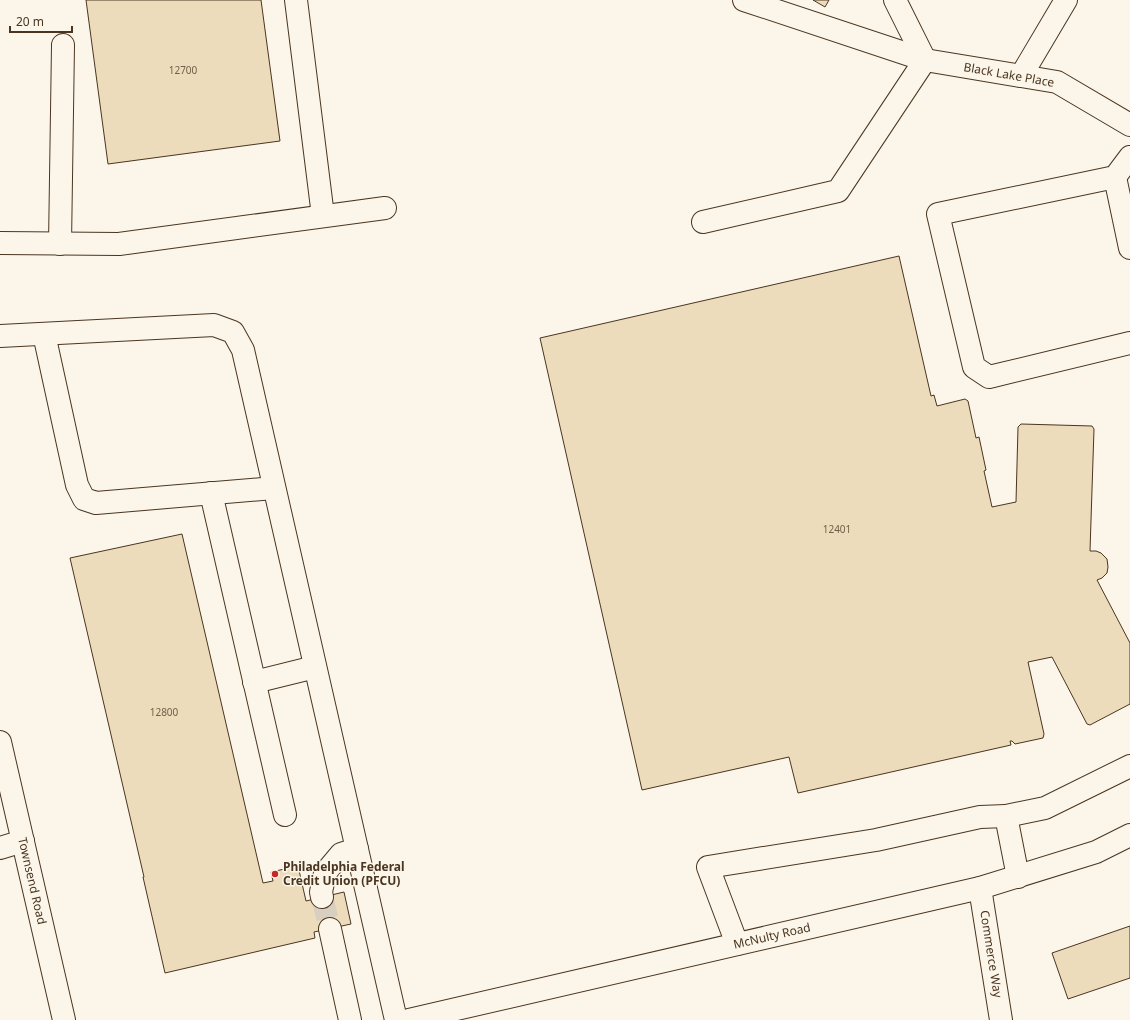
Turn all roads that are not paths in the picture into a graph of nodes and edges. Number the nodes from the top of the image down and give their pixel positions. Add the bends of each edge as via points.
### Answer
1 (296, 0) edge
2 (744, 0) edge
3 (895, 0) edge
4 (1066, 0) edge
5 (62, 45) dead end
6 (925, 60) junction
7 (1021, 76) junction
8 (1130, 125) edge
9 (1130, 157) edge
10 (1115, 177) junction
11 (385, 208) dead end
12 (323, 216) junction
13 (703, 222) dead end
14 (0, 243) edge
15 (60, 244) junction
16 (1130, 248) edge
17 (44, 334) junction
18 (0, 336) edge
19 (1130, 343) edge
20 (274, 488) junction
21 (211, 493) junction
22 (315, 667) junction
23 (254, 682) junction
24 (0, 742) edge
25 (1130, 766) edge
26 (285, 815) dead end
27 (1006, 816) junction
28 (1130, 836) edge
29 (23, 842) junction
30 (0, 848) edge
31 (357, 849) junction
32 (1018, 877) junction
33 (980, 888) junction
34 (322, 897) tunnel mouth
35 (330, 929) tunnel mouth
36 (737, 944) junction
37 (64, 1020) edge
38 (350, 1020) edge
39 (396, 1020) edge
40 (409, 1020) edge
41 (1001, 1020) edge

1 - 12 street
2 - 6 street, Black Lake Place
3 - 6 street
4 - 7 street
5 - 15 street
6 - 7 street, Black Lake Place
6 - 13 street via 838,191
7 - 8 street, Black Lake Place via 1057,82
9 - 10 street
10 - 16 street
10 - 19 street via 938,214 974,367 989,377
11 - 12 street
12 - 15 street via 119,244
14 - 15 street
17 - 18 street
17 - 20 street via 214,324 233,332 243,350
17 - 21 street via 77,484 84,499 96,503
20 - 21 street
20 - 22 street
21 - 23 street
22 - 23 street
22 - 31 street
23 - 26 street
24 - 29 street, Townsend Road
25 - 27 street via 1045,808
27 - 32 street
27 - 36 street via 980,817 876,840 708,868
28 - 32 street, McNulty Road via 1096,852
29 - 30 street
29 - 37 street, Townsend Road
31 - 34 street via 341,854 325,873
31 - 39 street
32 - 33 street, McNulty Road
33 - 36 street, McNulty Road
33 - 41 street, Commerce Way
35 - 38 street
36 - 40 street, McNulty Road

